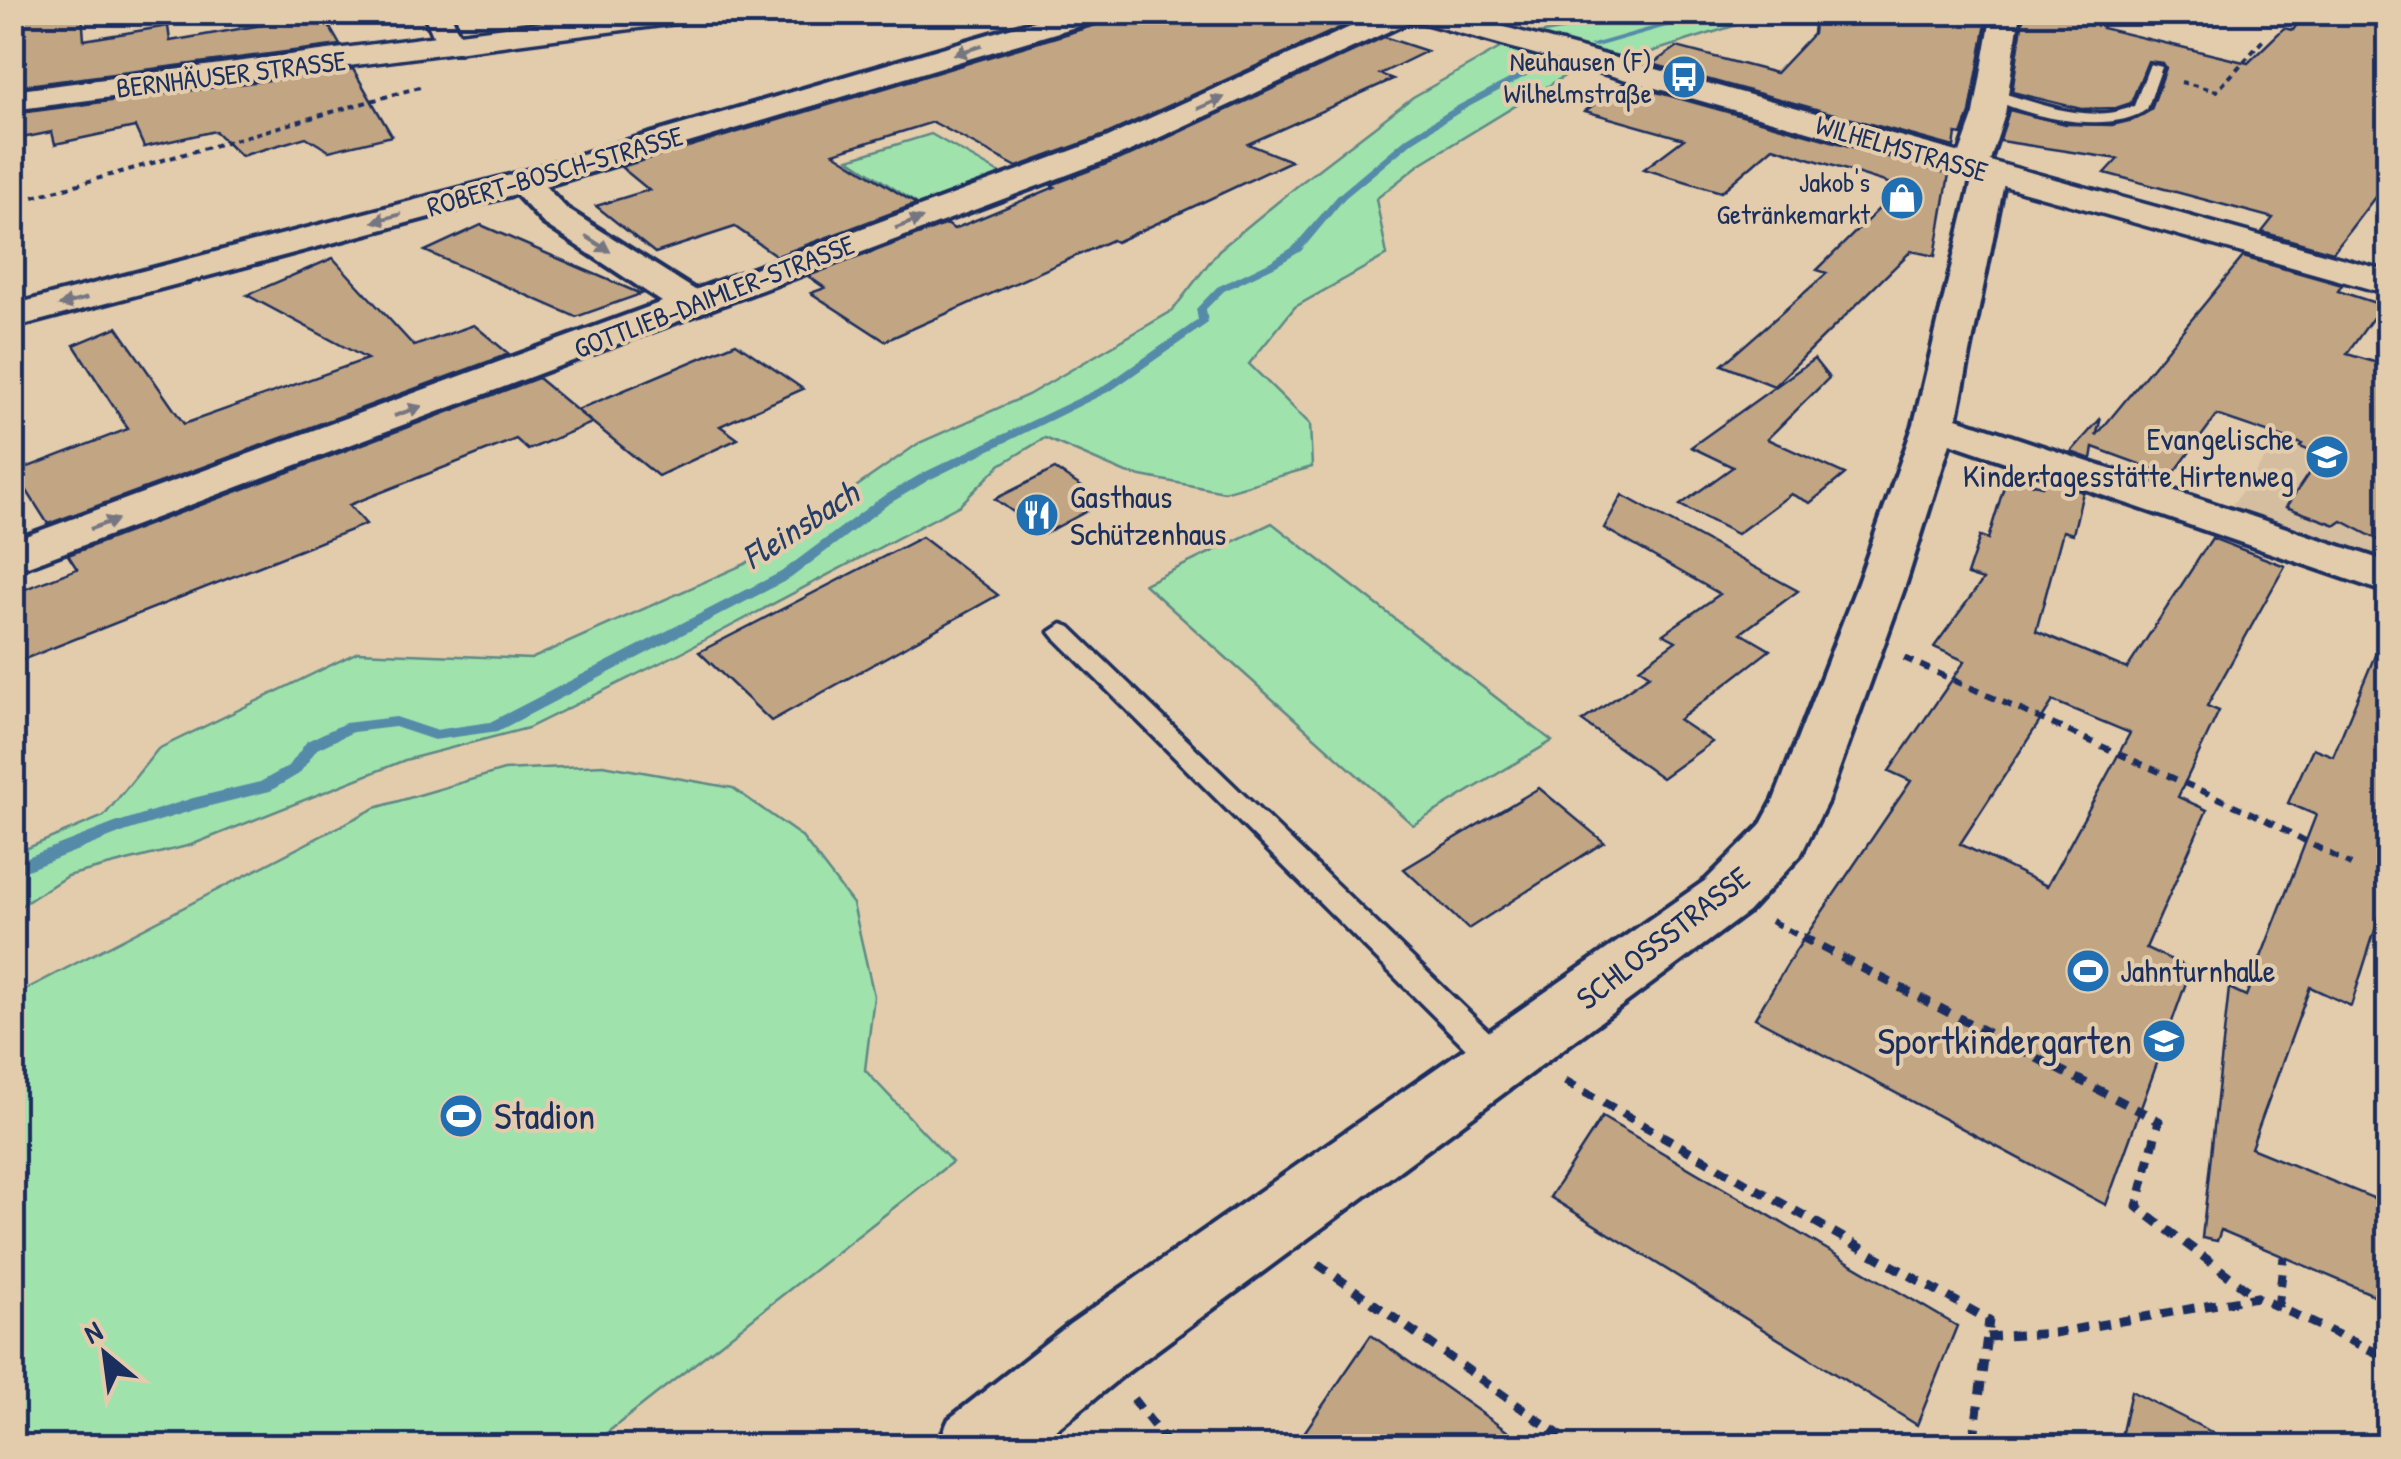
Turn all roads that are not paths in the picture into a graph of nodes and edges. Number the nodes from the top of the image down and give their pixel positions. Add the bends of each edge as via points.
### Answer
1 (436, 12) edge
2 (692, 12) edge
3 (1095, 12) edge
4 (1407, 12) edge
5 (1416, 12) edge
6 (2006, 12) edge
7 (450, 46) junction
8 (2152, 71) road end
9 (1992, 94) junction
10 (12, 102) edge
11 (1980, 170) junction
12 (523, 182) junction
13 (2388, 283) edge
14 (694, 305) junction
15 (12, 318) edge
16 (1935, 424) junction
17 (12, 558) edge
18 (2388, 578) edge
19 (1062, 632) dead end
20 (1507, 1057) junction
21 (976, 1446) edge

1 - 7 street
2 - 7 street, BERNHÄUSER STRASSE
3 -> 12 street, ROBERT-BOSCH-STRASSE
14 -> 4 street, GOTTLIEB-DAIMLER-STRASSE via 1117,144
5 - 11 street, WILHELMSTRASSE
6 - 9 street, SCHLOSSSTRASSE
7 - 10 street, BERNHÄUSER STRASSE
8 - 9 lane via 2140,109 2126,117 2080,116
9 - 11 street, SCHLOSSSTRASSE
11 - 13 street, WILHELMSTRASSE
11 - 16 street, SCHLOSSSTRASSE
12 -> 14 street via 555,216
12 -> 15 street, ROBERT-BOSCH-STRASSE
17 -> 14 street, GOTTLIEB-DAIMLER-STRASSE
16 - 18 street
16 - 20 street, SCHLOSSSTRASSE via 1862,639 1780,841 1727,896
19 - 20 lane
20 - 21 street, SCHLOSSSTRASSE via 1096,1350

